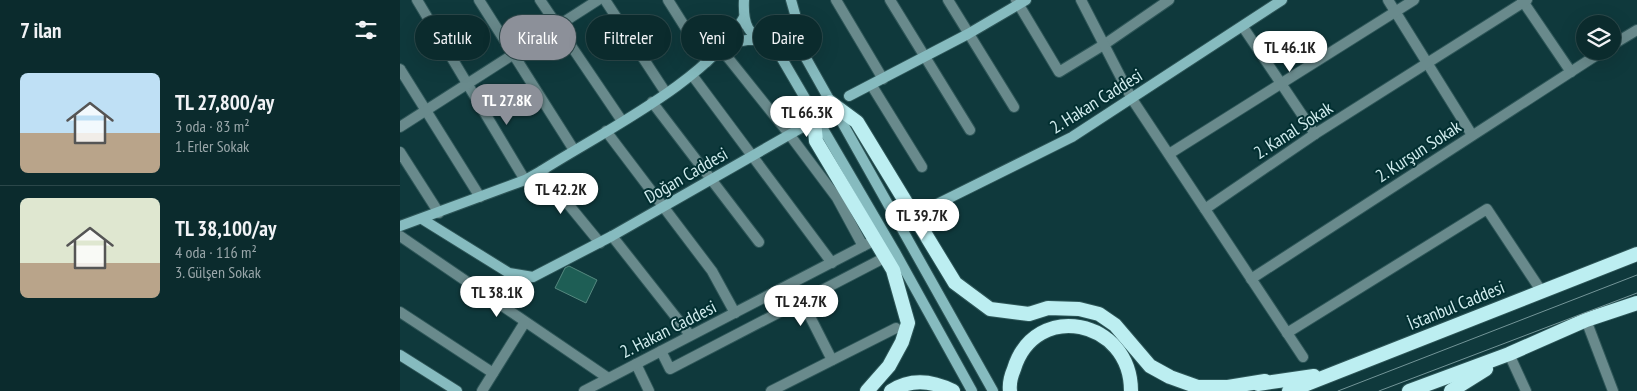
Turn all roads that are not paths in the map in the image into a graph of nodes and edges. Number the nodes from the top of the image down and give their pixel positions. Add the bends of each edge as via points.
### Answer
1 (416, 0) edge
2 (479, 0) edge
3 (540, 0) edge
4 (598, 0) edge
5 (605, 0) edge
6 (668, 0) edge
7 (791, 0) edge
8 (798, 0) edge
9 (836, 0) edge
10 (890, 0) edge
11 (948, 0) edge
12 (1081, 0) edge
13 (1169, 0) edge
14 (1281, 0) edge
15 (1388, 0) edge
16 (1414, 0) edge
17 (1524, 1) edge
18 (746, 2) edge
19 (1020, 2) edge
20 (1155, 4) edge
21 (1396, 12) junction
22 (550, 15) edge
23 (574, 15) edge
24 (794, 15) edge
25 (796, 15) edge
26 (744, 17) joint
27 (1243, 27) junction
28 (1637, 30) edge
29 (500, 34) edge
30 (753, 34) edge
31 (968, 34) junction
32 (1621, 40) edge
33 (1105, 44) junction
34 (576, 54) edge
35 (924, 57) junction
36 (505, 60) edge
37 (516, 60) edge
38 (734, 60) edge
39 (782, 60) edge
40 (807, 60) edge
41 (1589, 60) edge
42 (707, 62) joint
43 (1428, 63) junction
44 (400, 69) edge
45 (1571, 72) junction
46 (692, 75) junction
47 (883, 79) junction
48 (1282, 83) junction
49 (467, 85) junction
50 (872, 86) junction
51 (666, 93) junction
52 (849, 96) dead end
53 (1132, 99) junction
54 (652, 102) junction
55 (830, 102) junction
56 (1014, 107) dead end
57 (426, 110) junction
58 (810, 118) junction
59 (622, 121) junction
60 (400, 126) edge
61 (970, 130) dead end
62 (606, 131) junction
63 (789, 134) junction
64 (1315, 134) junction
65 (1472, 135) junction
66 (574, 150) junction
67 (400, 152) edge
68 (1169, 154) junction
69 (753, 155) junction
70 (922, 167) dead end
71 (541, 171) junction
72 (712, 178) junction
73 (525, 180) junction
74 (480, 197) junction
75 (662, 206) junction
76 (1205, 209) junction
77 (919, 213) dead end
78 (439, 214) junction
79 (422, 219) junction
80 (400, 226) edge
81 (400, 236) edge
82 (612, 236) junction
83 (873, 241) dead end
84 (759, 242) dead end
85 (600, 243) junction
86 (862, 246) junction
87 (1637, 254) edge
88 (882, 259) dead end
89 (832, 263) junction
90 (1251, 279) junction
91 (792, 283) junction
92 (1542, 292) junction
93 (801, 300) junction
94 (1637, 303) edge
95 (400, 312) edge
96 (735, 312) junction
97 (1586, 320) junction
98 (525, 322) junction
99 (896, 328) dead end
100 (1287, 333) junction
101 (690, 335) junction
102 (661, 351) junction
103 (1509, 354) junction
104 (400, 355) edge
105 (1304, 357) dead end
106 (832, 360) junction
107 (636, 364) junction
108 (493, 373) junction
109 (1334, 373) junction
110 (608, 378) junction
111 (1265, 381) junction
112 (457, 391) edge
113 (482, 391) edge
114 (584, 391) edge
115 (649, 391) edge
116 (771, 391) edge
117 (867, 391) edge
118 (891, 391) edge
119 (953, 391) edge
120 (972, 391) edge
121 (993, 391) edge
122 (1010, 391) edge
123 (1131, 391) edge
124 (1241, 391) edge
125 (1289, 391) edge
126 (1409, 391) edge
127 (1452, 391) edge
128 (1526, 391) edge
129 (1613, 391) edge

1 - 49 street
2 - 29 street
3 - 22 street
4 - 23 street
5 - 51 street
6 - 42 street
7 - 24 main road
8 - 25 main road
9 - 47 street
10 - 35 street
11 - 31 street
12 - 33 street
13 - 20 street
14 - 27 main road, 2. Hakan Caddesi
15 - 21 street
16 - 21 street
17 - 43 street, 2. Kanal Sokak
17 - 45 street
18 - 26 main road
19 - 31 main road
19 - 33 street via 1059,72
20 - 33 street
21 - 43 street
21 - 48 street
26 - 30 main road
27 - 48 street
27 - 53 main road, 2. Hakan Caddesi
28 - 32 street
31 - 35 main road
31 - 56 street
33 - 53 street
34 - 59 street
35 - 47 main road
35 - 61 street
36 - 49 street
37 - 66 street
38 - 63 street
39 - 58 main road
40 - 55 main road
41 - 45 street, 2. Kurşun Sokak
42 - 46 main road
43 - 64 street, 2. Kanal Sokak
43 - 65 street
44 - 57 street
45 - 65 street, 2. Kurşun Sokak
46 - 51 main road
46 - 69 street
47 - 50 main road
48 - 64 street
48 - 68 street
49 - 57 street
49 - 73 street
50 - 52 main road
50 - 70 street
51 - 54 main road
53 - 68 street
53 - 77 main road, 2. Hakan Caddesi via 1072,137
54 - 59 main road
54 - 72 street
55 - 111 highway via 857,122 955,283 990,310 1029,314 1048,308 1080,309 1099,314 1115,325 1150,366 1170,377 1198,386 1228,388
55 - 121 main road
57 - 60 street
57 - 74 street
58 - 63 main road, Doğan Caddesi
58 - 117 highway via 816,142 893,270 908,323 889,366
58 - 120 main road
59 - 62 main road
62 - 66 main road
62 - 75 street
63 - 69 main road, Doğan Caddesi
63 - 86 street via 837,198
64 - 76 street, 2. Kanal Sokak
65 - 90 street, 2. Kurşun Sokak
66 - 71 main road
67 - 78 street
68 - 76 street
69 - 72 main road, Doğan Caddesi
69 - 89 street
71 - 73 main road
71 - 85 street
72 - 75 main road, Doğan Caddesi
72 - 84 street
73 - 74 main road
74 - 78 main road
75 - 82 main road, Doğan Caddesi
75 - 96 street via 712,271
76 - 90 street
78 - 79 main road
79 - 80 main road
79 - 85 main road, Doğan Caddesi via 509,273 533,277
81 - 98 street
82 - 85 main road, Doğan Caddesi
82 - 101 street
83 - 86 street, 2. Hakan Caddesi
86 - 89 street, 2. Hakan Caddesi
87 - 92 highway, İstanbul Caddesi
88 - 93 street
89 - 91 street, 2. Hakan Caddesi
90 - 100 street
91 - 93 street
91 - 96 street, 2. Hakan Caddesi
92 - 100 street via 1487,209
92 - 109 highway, İstanbul Caddesi
93 - 102 street via 670,369
93 - 106 street
94 - 97 highway
95 - 108 street
96 - 101 street, 2. Hakan Caddesi
97 - 103 highway
97 - 129 street
98 - 108 street
98 - 110 street
99 - 106 street
100 - 105 street
101 - 102 street, 2. Hakan Caddesi
102 - 107 street, 2. Hakan Caddesi
103 - 126 highway
103 - 127 highway
103 - 128 street
104 - 112 main road
106 - 116 street
107 - 110 street, 2. Hakan Caddesi
107 - 115 street
108 - 113 street
109 - 111 highway
109 - 125 highway, İstanbul Caddesi
110 - 114 street, 2. Hakan Caddesi
111 - 124 highway
118 - 119 highway via 898,386 921,381 940,384
122 - 123 highway via 1009,384 1018,356 1033,338 1056,327 1076,325 1100,333 1120,352 1131,376

